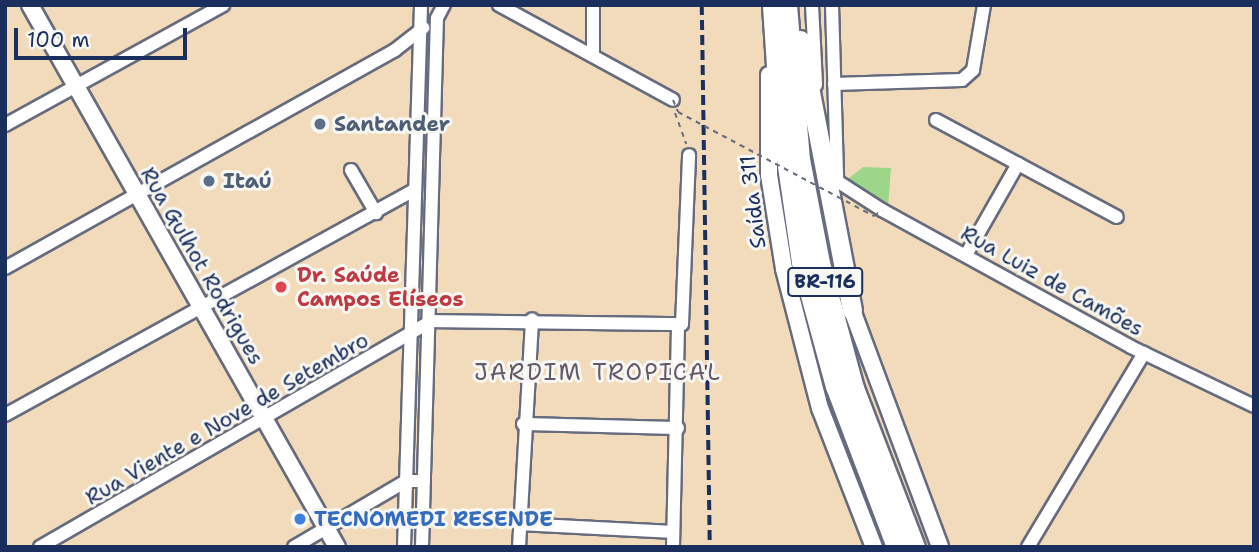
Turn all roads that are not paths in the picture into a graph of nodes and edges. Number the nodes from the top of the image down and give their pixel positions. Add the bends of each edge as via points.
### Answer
1 (30, 5) edge
2 (223, 5) edge
3 (421, 5) edge
4 (444, 5) edge
5 (499, 5) edge
6 (593, 5) edge
7 (771, 5) edge
8 (789, 5) edge
9 (812, 5) edge
10 (832, 5) edge
11 (984, 5) edge
12 (437, 18) junction
13 (420, 30) junction
14 (593, 56) junction
15 (834, 85) junction
16 (75, 87) junction
17 (673, 100) road end
18 (936, 120) dead end
19 (5, 124) edge
20 (689, 155) road end
21 (1018, 164) junction
22 (351, 170) dead end
23 (837, 181) junction
24 (415, 190) junction
25 (135, 194) junction
26 (376, 213) junction
27 (1117, 217) dead end
28 (966, 255) junction
29 (5, 268) edge
30 (202, 309) junction
31 (852, 310) junction
32 (532, 318) junction
33 (431, 321) junction
34 (683, 322) junction
35 (409, 338) junction
36 (1144, 353) junction
37 (1254, 406) edge
38 (5, 415) edge
39 (266, 418) junction
40 (523, 424) junction
41 (678, 428) junction
42 (406, 481) junction
43 (424, 481) junction
44 (520, 524) junction
45 (326, 528) junction
46 (673, 533) junction
47 (40, 547) edge
48 (294, 547) edge
49 (337, 547) edge
50 (404, 547) edge
51 (422, 547) edge
52 (519, 547) edge
53 (673, 547) edge
54 (874, 547) edge
55 (895, 547) edge
56 (915, 547) edge
57 (940, 547) edge
58 (1028, 547) edge

1 - 16 main road, Rua Gulhot Rodrigues
2 - 16 street
3 - 13 street
4 - 12 street
5 - 14 street
6 - 14 street
7 - 54 main road, Saída 311 via 771,204 820,408
7 - 55 highway, BR-116 via 780,122 801,262 835,386
8 - 31 highway
8 - 56 highway, BR-116 via 800,159 820,263 854,388
9 - 23 street via 821,135
10 - 15 street
11 - 15 street via 973,70 962,80
12 - 13 street
12 - 33 street
13 - 24 street
13 - 25 street
14 - 17 street
15 - 23 street
16 - 19 street
16 - 25 main road, Rua Gulhot Rodrigues
18 - 21 street
20 - 34 street
21 - 27 street
21 - 28 street
22 - 26 street
23 - 28 street, Rua Luiz de Camões
23 - 31 street
24 - 26 street
24 - 35 street
25 - 29 street
25 - 30 main road, Rua Gulhot Rodrigues
26 - 30 street
28 - 36 street, Rua Luiz de Camões
30 - 38 street
30 - 39 main road, Rua Gulhot Rodrigues
31 - 57 main road
32 - 33 street
32 - 34 street
32 - 40 street
33 - 35 street, Rua Viente e Nove de Setembro
33 - 43 street
34 - 41 street
35 - 39 street, Rua Viente e Nove de Setembro
35 - 42 street
36 - 37 street, Rua Luiz de Camões
36 - 58 street
39 - 45 main road, Rua Gulhot Rodrigues
39 - 47 street, Rua Viente e Nove de Setembro
40 - 41 street
40 - 44 street
41 - 46 street
42 - 43 street
42 - 45 street
42 - 50 street
43 - 51 street
44 - 46 street
44 - 52 street
45 - 48 street
45 - 49 main road, Rua Gulhot Rodrigues
46 - 53 street

